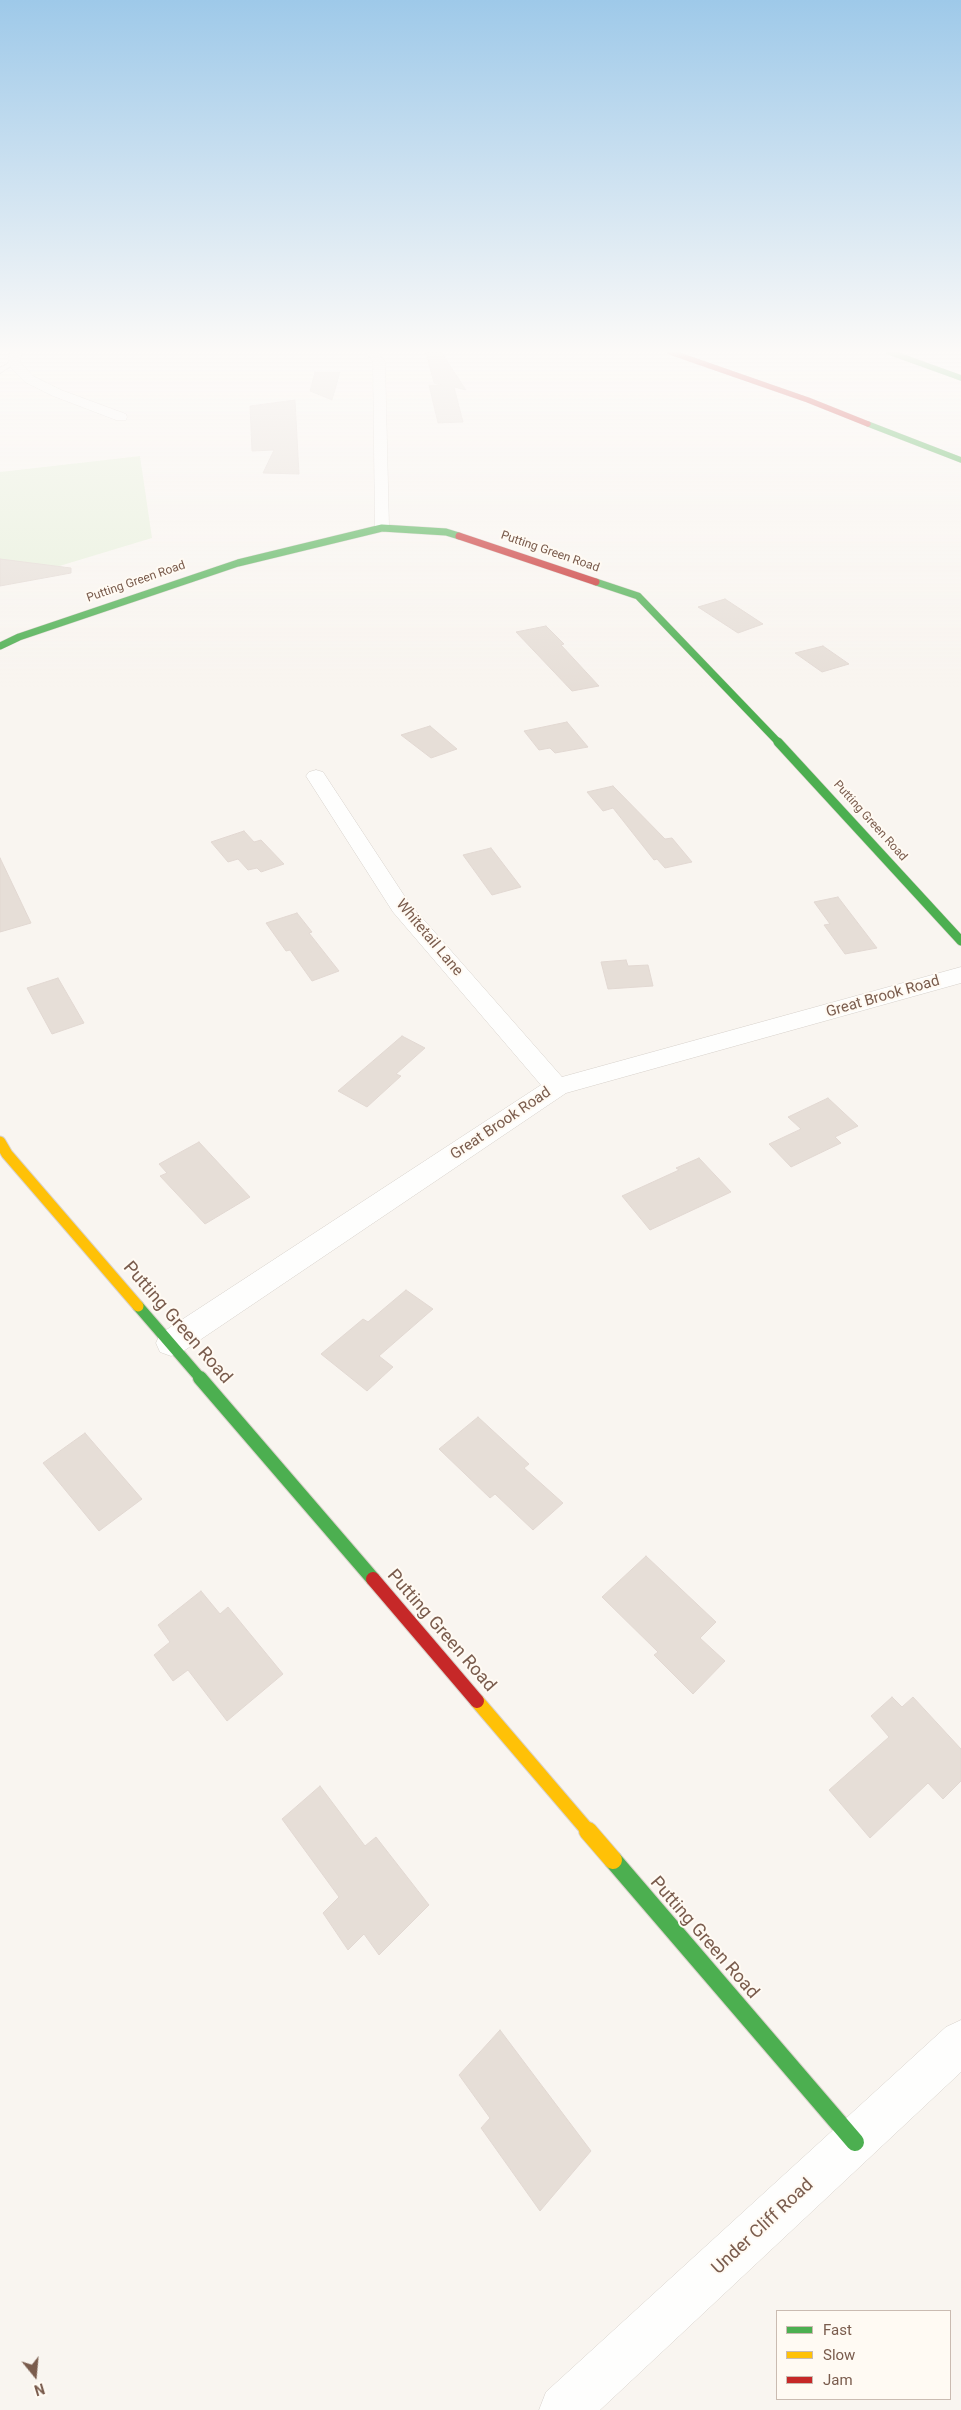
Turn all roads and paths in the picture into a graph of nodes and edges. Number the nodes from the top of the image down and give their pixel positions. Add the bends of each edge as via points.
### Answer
1 (381, 464) edge
2 (382, 528) junction
3 (0, 646) edge
4 (316, 776) dead end
5 (961, 942) edge
6 (961, 975) edge
7 (557, 1087) junction
8 (0, 1142) edge
9 (171, 1343) junction
10 (961, 2042) edge
11 (855, 2142) junction
12 (564, 2410) edge

1 - 2 street
2 - 3 main road, Putting Green Road via 214,570
2 - 5 main road, Putting Green Road via 446,532 638,596 802,767
4 - 7 street, Whitetail Lane via 401,907
6 - 7 street, Great Brook Road
7 - 9 street, Great Brook Road
8 - 9 main road, Putting Green Road
9 - 11 main road, Putting Green Road
10 - 11 street, Under Cliff Road
11 - 12 street, Under Cliff Road

